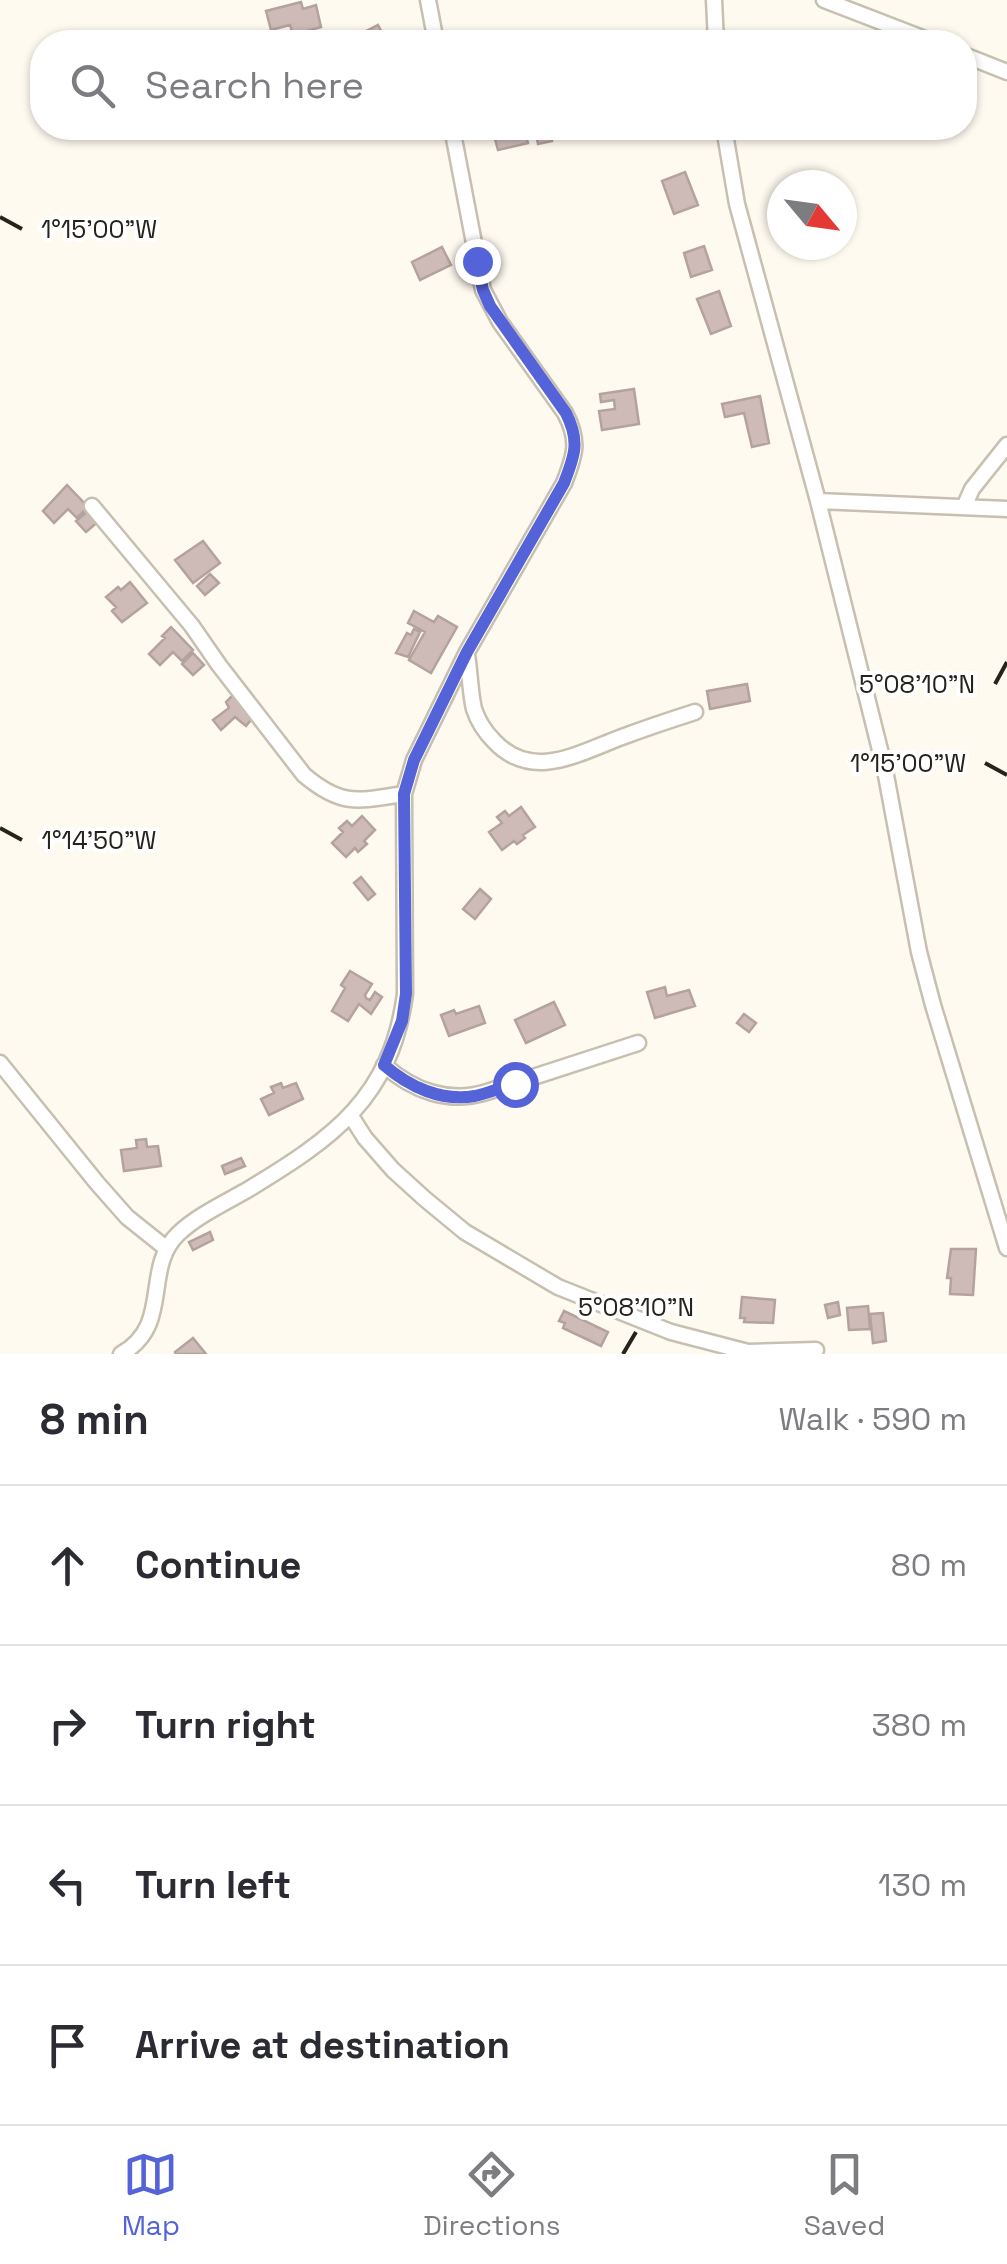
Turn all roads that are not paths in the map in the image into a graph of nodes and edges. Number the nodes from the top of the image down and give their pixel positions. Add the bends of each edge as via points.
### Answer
1 (428, 0) edge
2 (714, 0) edge
3 (824, 0) edge
4 (434, 30) edge
5 (715, 30) edge
6 (902, 30) edge
7 (977, 59) edge
8 (1004, 66) edge
9 (454, 140) edge
10 (726, 140) edge
11 (1007, 445) edge
12 (818, 501) junction
13 (92, 506) dead end
14 (964, 507) junction
15 (1007, 509) edge
16 (467, 652) junction
17 (695, 712) dead end
18 (404, 794) junction
19 (638, 1042) dead end
20 (0, 1063) edge
21 (384, 1065) junction
22 (351, 1116) junction
23 (1007, 1248) edge
24 (167, 1249) junction
25 (137, 1350) edge
26 (816, 1350) dead end
27 (121, 1354) edge

1 - 4 street
2 - 5 street
3 - 6 street
7 - 8 street
9 - 16 street via 483,290 566,413 575,440 564,483
10 - 12 street via 736,204
11 - 14 street
12 - 14 street
12 - 23 street via 886,770 933,1005
13 - 18 street via 304,775 339,798
14 - 15 street
16 - 17 street via 484,731 520,761 574,756
16 - 18 street
18 - 21 street via 406,994
19 - 21 street via 476,1096 436,1095
20 - 24 street via 97,1184
21 - 22 street
22 - 24 street via 292,1162 194,1221
22 - 26 street via 424,1199 465,1232 558,1287 671,1332 748,1352
24 - 25 street via 156,1306
25 - 27 street

